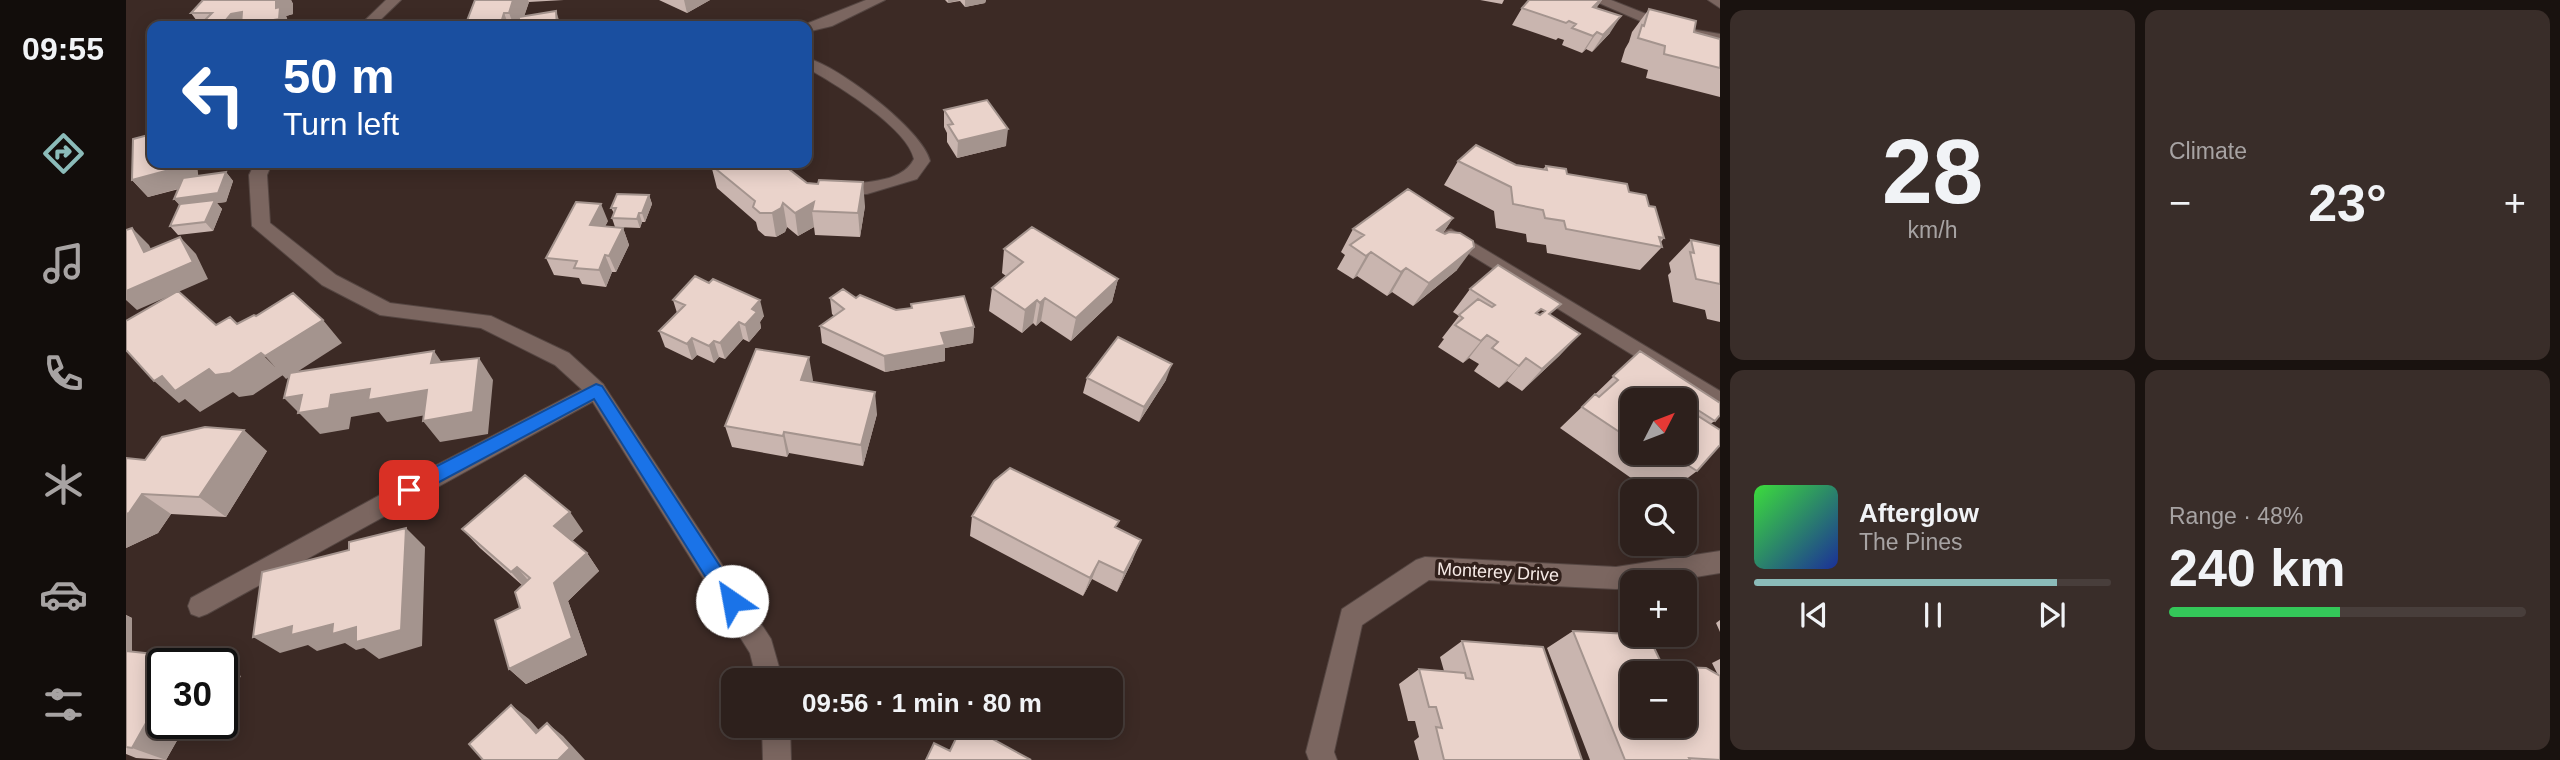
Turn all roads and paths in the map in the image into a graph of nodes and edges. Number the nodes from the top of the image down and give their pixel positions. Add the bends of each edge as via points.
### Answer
1 (394, 0) edge
2 (878, 0) edge
3 (1600, 0) edge
4 (1715, 0) edge
5 (1720, 4) edge
6 (371, 21) edge
7 (812, 27) edge
8 (1720, 38) edge
9 (812, 65) edge
10 (261, 168) edge
11 (824, 190) edge
12 (1432, 224) edge
13 (596, 390) junction
14 (1720, 401) edge
15 (1720, 562) edge
16 (199, 606) dead end
17 (767, 668) edge
18 (776, 738) edge
19 (777, 760) edge
20 (1323, 760) edge

1 - 6 street
2 - 7 street
3 - 8 street via 1673,31
4 - 5 street
9 - 11 lane via 895,126 918,147 922,161 911,175 867,189
10 - 13 street via 261,226 329,281 387,310 484,321 562,359
12 - 14 lane
13 - 16 lane
13 - 17 street via 762,648
15 - 20 street, Monterey Drive via 1616,578 1425,568 1351,618 1320,752
18 - 19 street

